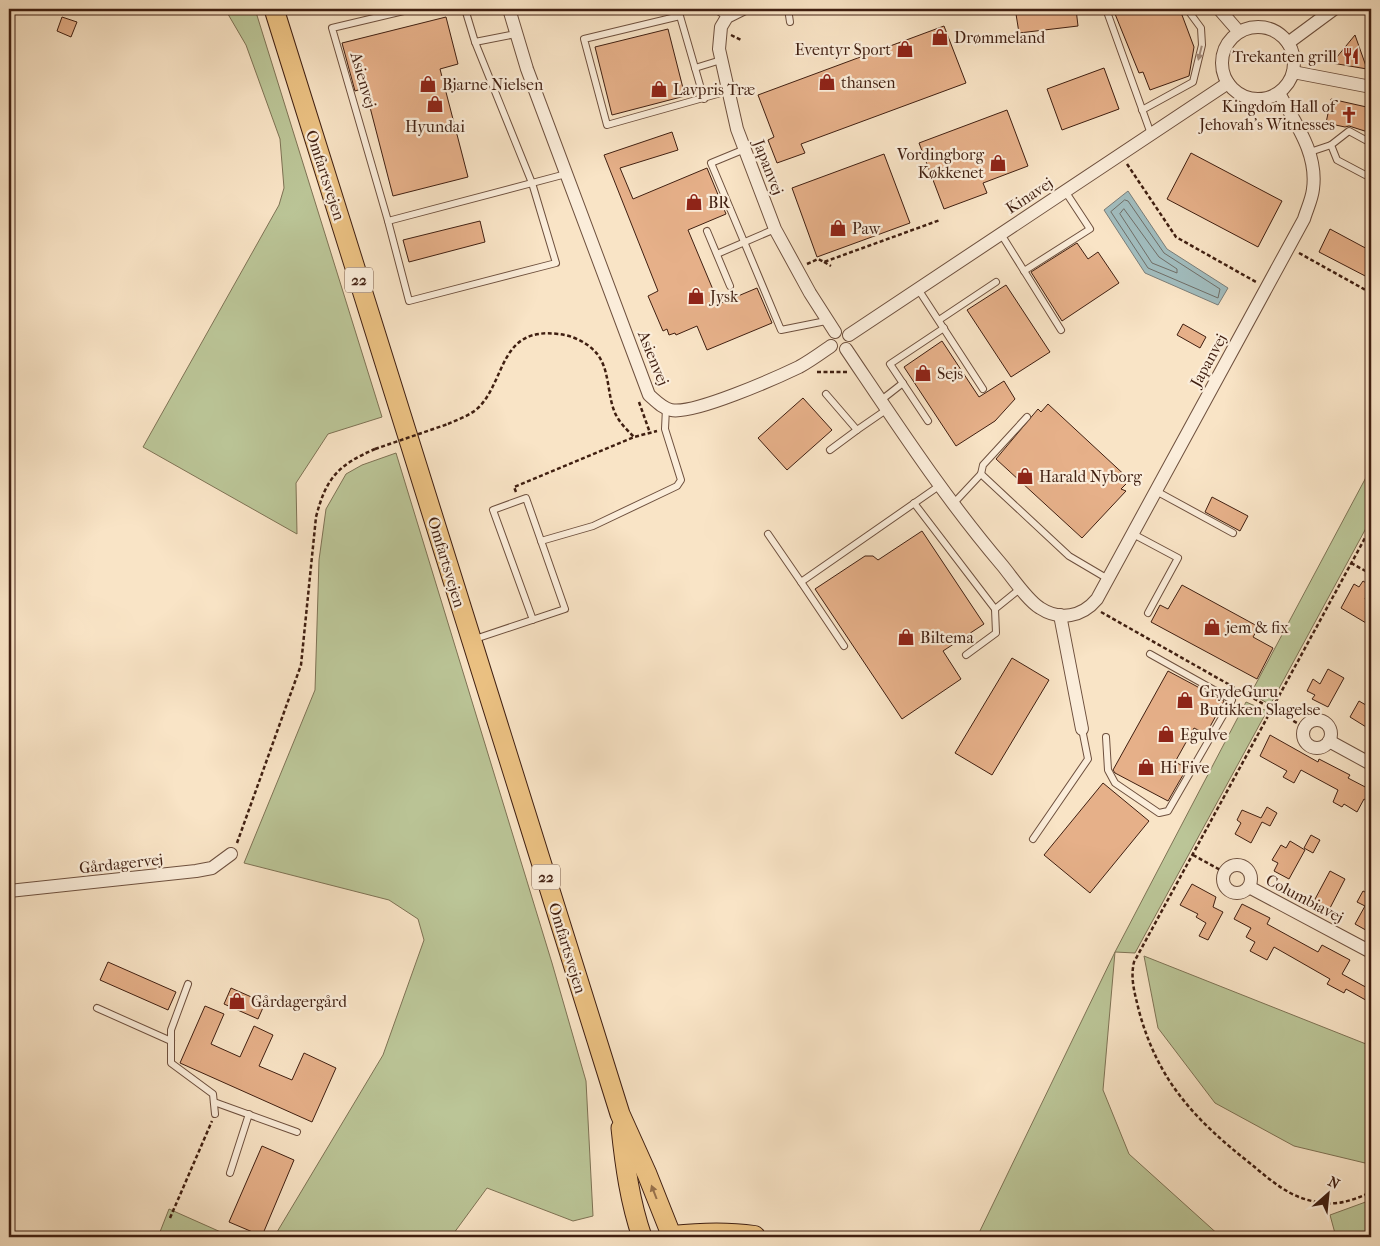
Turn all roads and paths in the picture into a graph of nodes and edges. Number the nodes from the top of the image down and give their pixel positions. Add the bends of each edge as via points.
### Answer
1 (274, 9) edge
2 (412, 9) edge
3 (465, 9) edge
4 (509, 9) edge
5 (715, 9) edge
6 (743, 9) edge
7 (788, 9) edge
8 (1106, 9) edge
9 (1187, 9) edge
10 (1219, 9) edge
11 (1334, 9) edge
12 (728, 17) junction
13 (790, 22) dead end
14 (1239, 32) junction
15 (516, 34) junction
16 (475, 42) junction
17 (1288, 43) junction
18 (721, 60) junction
19 (694, 68) junction
20 (1293, 72) junction
21 (1228, 84) junction
22 (1371, 87) edge
23 (728, 91) junction
24 (1279, 93) junction
25 (704, 100) junction
26 (1142, 110) junction
27 (1151, 134) junction
28 (1371, 143) edge
29 (1331, 145) junction
30 (745, 149) junction
31 (1310, 152) junction
32 (1120, 155) junction
33 (566, 174) junction
34 (1371, 178) edge
35 (532, 183) junction
36 (1065, 191) junction
37 (940, 220) dead end
38 (388, 221) junction
39 (775, 230) junction
40 (707, 231) dead end
41 (1001, 234) junction
42 (744, 242) junction
43 (1289, 248) junction
44 (717, 254) junction
45 (824, 262) junction
46 (831, 266) dead end
47 (796, 268) junction
48 (1024, 272) junction
49 (996, 282) dead end
50 (730, 286) dead end
51 (918, 288) junction
52 (1267, 288) junction
53 (1371, 292) edge
54 (939, 320) junction
55 (826, 321) junction
56 (944, 328) junction
57 (1061, 330) dead end
58 (835, 332) junction
59 (849, 335) junction
60 (832, 346) junction
61 (846, 349) junction
62 (903, 383) junction
63 (983, 389) dead end
64 (826, 394) dead end
65 (882, 406) junction
66 (666, 408) junction
67 (1027, 418) dead end
68 (928, 421) dead end
69 (857, 430) junction
70 (830, 450) dead end
71 (981, 474) junction
72 (939, 486) junction
73 (1156, 491) junction
74 (519, 500) junction
75 (914, 503) junction
76 (953, 504) junction
77 (1371, 526) edge
78 (1233, 533) dead end
79 (768, 534) dead end
80 (1133, 534) junction
81 (541, 541) junction
82 (1352, 563) junction
83 (1371, 574) edge
84 (1108, 579) junction
85 (801, 582) junction
86 (1022, 588) junction
87 (1091, 606) junction
88 (995, 609) junction
89 (1148, 613) dead end
90 (1060, 615) junction
91 (533, 620) junction
92 (471, 640) junction
93 (844, 646) dead end
94 (1150, 654) dead end
95 (966, 656) dead end
96 (1272, 709) junction
97 (1304, 727) junction
98 (1082, 729) joint
99 (1106, 737) dead end
100 (1329, 741) junction
101 (1371, 764) edge
102 (1033, 839) dead end
103 (231, 854) joint
104 (1193, 855) junction
105 (1224, 872) junction
106 (1250, 887) junction
107 (9, 891) edge
108 (1371, 952) edge
109 (188, 984) dead end
110 (96, 1008) dead end
111 (171, 1040) junction
112 (214, 1102) junction
113 (215, 1114) joint
114 (248, 1114) junction
115 (620, 1114) junction
116 (297, 1132) dead end
117 (230, 1173) dead end
118 (1371, 1192) edge
119 (170, 1218) dead end
120 (642, 1237) edge
121 (672, 1237) edge
122 (754, 1237) edge

1 - 92 main road, Omfartsvejen / 22
2 - 38 lane, Asienvej via 332,28
3 - 16 lane
4 - 15 street, Asienvej
5 - 12 lane
6 - 12 street
7 - 13 lane
8 - 26 lane
9 -> 26 lane via 1201,28 1202,45 1193,82
10 - 14 street
11 - 17 street
12 - 18 street, Japanvej via 721,30
14 - 17 street via 1249,28 1271,29
14 - 21 street via 1230,40 1223,56 1223,73
15 - 16 lane
15 - 33 street, Asienvej
16 - 35 lane
17 - 20 street via 1294,62
18 - 19 lane
18 - 23 street, Japanvej
19 - 25 lane
19 - 25 lane via 680,16 584,39 607,125
20 - 22 street
20 - 24 street
21 - 24 street via 1246,98 1257,100
21 - 27 street, Kinavej
23 - 25 lane
23 - 30 street, Japanvej
24 - 31 street, Japanvej
26 - 27 lane
27 - 32 street, Kinavej
28 - 29 lane via 1349,131
29 - 31 lane
29 - 34 lane via 1337,160
30 - 39 street, Japanvej
30 - 42 lane via 711,163
31 - 43 street, Japanvej via 1314,170 1313,190
32 - 36 street, Kinavej
32 - 52 path via 1176,237
33 - 35 lane
33 - 66 street, Asienvej via 649,395
35 - 38 lane
35 - 38 lane via 556,263 409,301
36 - 41 street, Kinavej
36 - 48 lane via 1090,229
37 - 45 path
39 - 42 lane
39 - 47 street, Japanvej
40 - 44 lane
41 - 48 lane
41 - 51 street, Kinavej
42 - 44 lane
42 - 55 lane via 781,330
43 - 52 street, Japanvej
43 - 53 path
44 - 50 lane
45 - 46 path
45 - 47 path via 818,259
47 - 55 street, Japanvej
48 - 57 lane
49 - 54 lane
51 - 54 lane
51 - 59 street, Kinavej
52 - 73 street, Japanvej
54 - 56 lane
55 - 58 street, Japanvej
56 - 62 lane via 890,364
56 - 63 lane
58 - 59 street via 842,330
58 - 60 street via 830,338
59 - 61 street via 850,343
60 - 61 street via 838,351
60 - 66 street, Asienvej via 801,366 770,380 688,410
61 - 65 street
62 - 65 lane
62 - 68 lane
64 - 69 lane
65 - 69 lane
65 - 72 street
66 - 81 lane via 665,429 681,480 677,486 593,526
67 - 71 lane via 983,465
69 - 70 lane
71 - 76 lane
71 - 84 lane via 1069,556
72 - 75 lane
72 - 76 street
73 - 78 lane
73 - 80 street, Japanvej
74 - 81 lane via 526,498
74 - 91 lane via 493,510
74 - 103 path, bridge via 514,487 634,437 615,412 605,369 597,354 585,343 567,335 549,333 520,342 501,366 481,405 468,415 350,460 330,480 316,517 301,665
75 - 85 lane
75 - 88 lane
76 - 86 street
77 - 82 path
79 - 85 lane
80 - 84 street, Japanvej
80 - 89 lane via 1178,558
81 - 91 lane via 565,609
82 - 83 path
82 - 96 path
84 - 87 street, Japanvej
85 - 93 lane
86 - 88 lane
86 - 90 street via 1038,607
87 - 90 street via 1080,613
87 - 96 path
88 - 95 lane via 996,633
90 - 98 street
91 - 92 lane
92 - 115 main road, Omfartsvejen / 22
94 - 99 lane via 1232,700 1168,810 1159,813 1115,783 1108,770
96 - 97 path
96 - 104 path
97 - 100 street via 1303,737 1308,745 1317,748
97 - 100 street via 1311,721 1324,721 1331,733
98 - 102 lane via 1088,759
100 - 101 street
103 - 107 street, Gårdagervej via 212,868 196,871
104 - 105 path
104 - 118 path via 1140,951 1132,972 1145,1031 1159,1065 1182,1099 1211,1132 1278,1186 1311,1201 1330,1204 1350,1201
105 - 106 street, Columbiavej via 1223,882 1232,893 1242,893
105 - 106 street, Columbiavej via 1231,866 1244,867 1250,873
106 - 108 street, Columbiavej
109 - 111 lane via 171,1030
110 - 111 lane
111 - 112 lane via 172,1063 213,1094
112 - 113 lane
112 - 114 lane
113 - 119 path
114 - 116 lane
114 - 117 lane
115 - 120 main road, Omfartsvejen / 22 via 625,1168
121 -> 115 main road, Omfartsvejen / 22
121 - 122 highway via 717,1234

